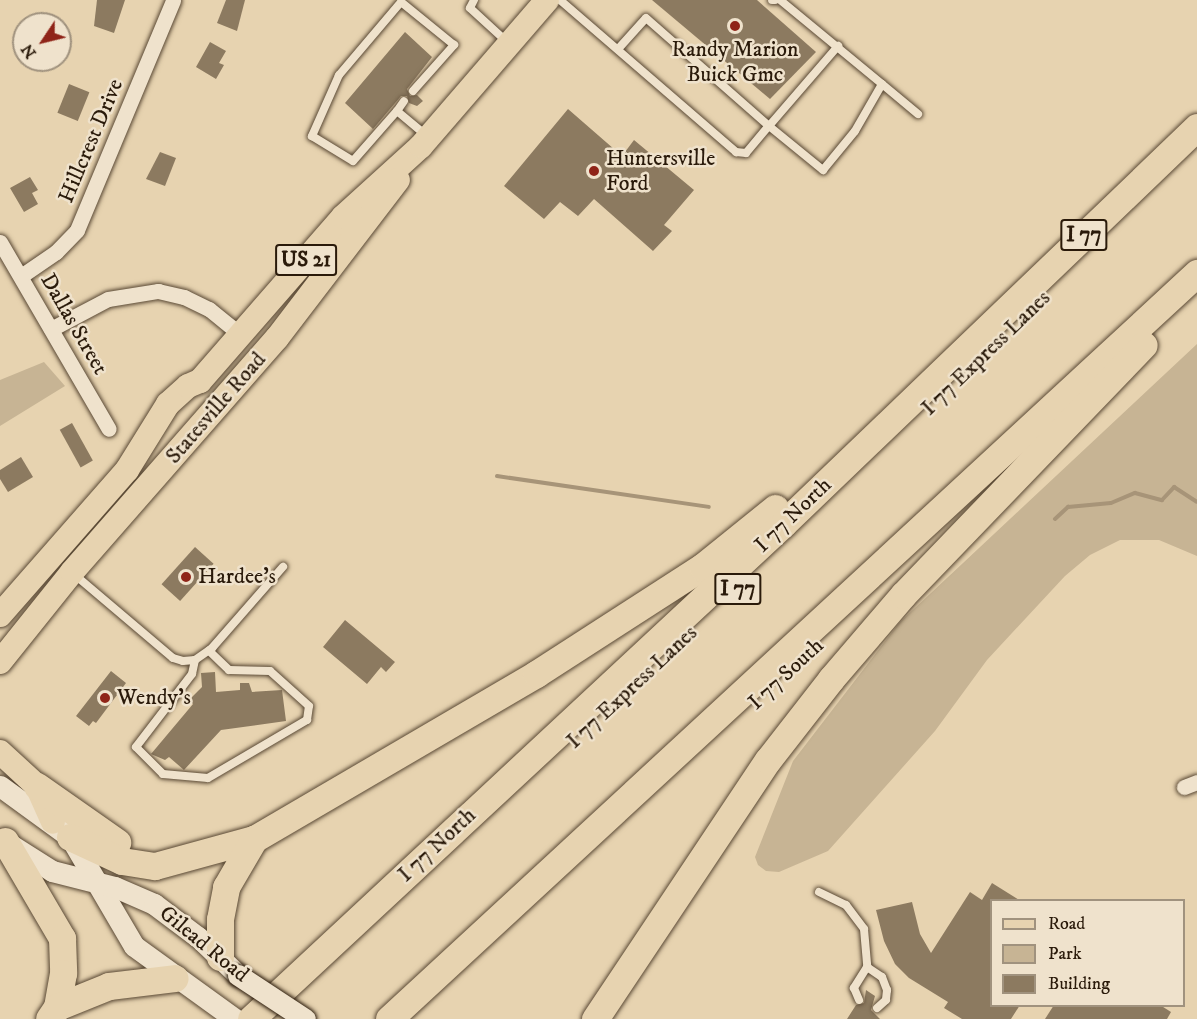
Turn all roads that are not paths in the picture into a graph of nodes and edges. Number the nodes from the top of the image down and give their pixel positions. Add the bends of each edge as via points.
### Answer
1 (173, 0) edge
2 (474, 0) edge
3 (547, 0) edge
4 (560, 0) edge
5 (780, 0) edge
6 (509, 45) junction
7 (838, 46) junction
8 (619, 48) junction
9 (882, 84) junction
10 (413, 91) dead end
11 (404, 101) dead end
12 (397, 111) junction
13 (918, 114) dead end
14 (769, 126) junction
15 (1197, 127) edge
16 (425, 142) junction
17 (1197, 153) edge
18 (0, 242) edge
19 (1197, 273) edge
20 (21, 276) junction
21 (1197, 295) edge
22 (51, 329) junction
23 (1160, 329) junction
24 (241, 335) junction
25 (970, 343) junction
26 (200, 381) junction
27 (109, 429) dead end
28 (188, 442) junction
29 (283, 567) dead end
30 (72, 572) junction
31 (0, 615) edge
32 (209, 651) junction
33 (195, 660) junction
34 (0, 662) edge
35 (0, 752) edge
36 (0, 786) edge
37 (37, 786) junction
38 (62, 829) junction
39 (3, 839) edge
40 (254, 839) junction
41 (198, 853) junction
42 (96, 884) junction
43 (819, 892) dead end
44 (229, 966) junction
45 (867, 967) junction
46 (176, 978) junction
47 (859, 1000) dead end
48 (877, 1008) dead end
49 (53, 1013) edge
50 (235, 1019) edge
51 (251, 1019) edge
52 (274, 1019) edge
53 (305, 1019) edge
54 (389, 1019) edge
55 (412, 1019) edge
56 (595, 1019) edge

1 - 20 street, Hillcrest Drive via 77,230 56,252
2 - 6 lane via 470,8
3 - 6 main road, Statesville Road / US 21
4 - 8 lane
5 - 7 lane
6 - 16 main road, Statesville Road / US 21
7 - 9 lane
7 - 14 lane
8 - 14 lane via 736,152 746,153
8 - 14 lane via 646,18
9 - 13 lane
9 - 14 lane via 855,131 823,170
10 - 12 lane via 454,45 401,2 339,75 312,136 353,160
11 - 12 lane
12 - 16 lane
15 - 25 highway, I 77 North / I 77
16 - 24 main road, Statesville Road / US 21 via 343,217
16 - 28 main road, Statesville Road / US 21 via 360,232
17 - 52 highway, I 77 Express Lanes / I 77 via 698,626
18 - 20 street, Dallas Street
19 - 54 highway
20 - 22 street, Dallas Street
21 - 23 highway
22 - 24 street via 108,299 158,291 209,309
22 - 27 street, Dallas Street
23 - 55 highway, I 77 South
23 - 56 highway via 903,595 831,679 768,760
24 - 26 main road, Statesville Road / US 21
25 - 40 highway via 934,365 735,543 702,567 453,725
25 - 51 highway, I 77 North / I 77 via 784,524
26 - 28 main road via 211,389 211,398 184,427 182,432
26 - 31 main road, Statesville Road / US 21 via 168,404 127,470
28 - 30 main road, Statesville Road / US 21
29 - 32 lane
30 - 33 lane via 173,658
30 - 34 main road, Statesville Road / US 21
32 - 33 lane
32 - 33 lane via 229,670 270,671 309,706 308,720 208,778 163,774 136,747 192,674
35 - 37 main road
36 - 38 main road, Gilead Road
37 - 38 main road
37 - 41 highway via 77,818 118,843 156,852
38 - 41 highway via 140,865 155,866
38 - 42 main road, Gilead Road
39 - 42 main road, Gilead Road via 46,868
39 - 49 highway via 62,938 64,962
40 - 41 highway
40 - 44 highway via 222,902
42 - 44 main road, Gilead Road via 116,887 154,904
42 - 46 main road, Gilead Road via 134,946
43 - 45 lane via 856,914 868,946
44 - 53 main road, Gilead Road, bridge
45 - 47 lane via 854,988
45 - 48 lane via 882,977 887,990 886,1000
46 - 49 highway via 109,986
46 - 50 main road, Gilead Road

